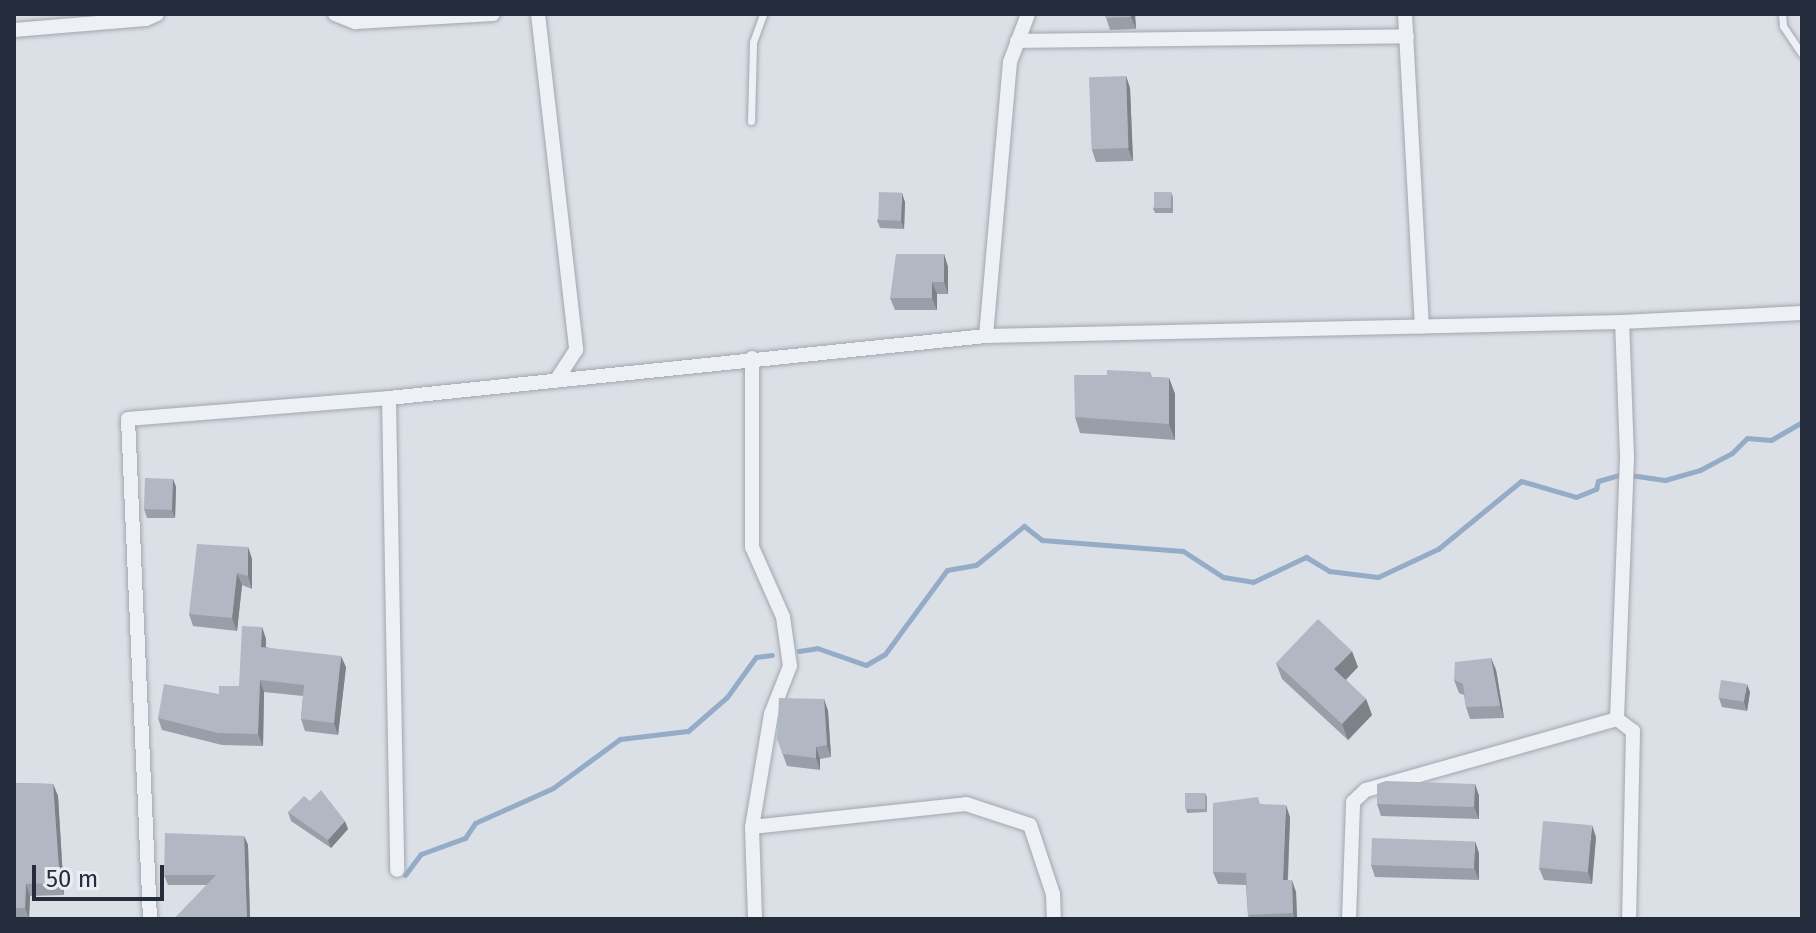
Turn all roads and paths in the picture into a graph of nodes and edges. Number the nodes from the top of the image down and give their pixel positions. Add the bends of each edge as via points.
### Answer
1 (157, 14) edge
2 (335, 14) edge
3 (493, 14) edge
4 (538, 14) edge
5 (763, 14) edge
6 (1028, 14) edge
7 (1405, 14) edge
8 (1782, 14) edge
9 (14, 30) edge
10 (1407, 36) junction
11 (1017, 41) junction
12 (1802, 54) edge
13 (751, 121) dead end
14 (1802, 313) edge
15 (1622, 322) junction
16 (1422, 327) junction
17 (986, 336) junction
18 (752, 358) junction
19 (558, 378) junction
20 (389, 398) junction
21 (1617, 719) junction
22 (752, 827) junction
23 (397, 870) dead end
24 (150, 919) edge
25 (755, 919) edge
26 (1054, 919) edge
27 (1349, 919) edge
28 (1629, 919) edge

1 - 9 street
2 - 3 street via 355,22
4 - 19 street via 576,350
5 - 13 lane via 753,42
6 - 11 street
7 - 10 street
8 - 12 lane via 1783,26
10 - 11 street
10 - 16 street
11 - 17 street via 1010,62
14 - 15 street
15 - 16 street
15 - 21 street via 1627,456
16 - 17 street
17 - 18 street
18 - 19 street
18 - 22 street via 752,547 783,617 790,666 771,714
19 - 20 street
20 - 23 street
20 - 24 street via 128,419
21 - 27 street via 1366,790 1353,802
21 - 28 street via 1633,731
22 - 25 street
22 - 26 street via 966,804 1030,825 1053,894

